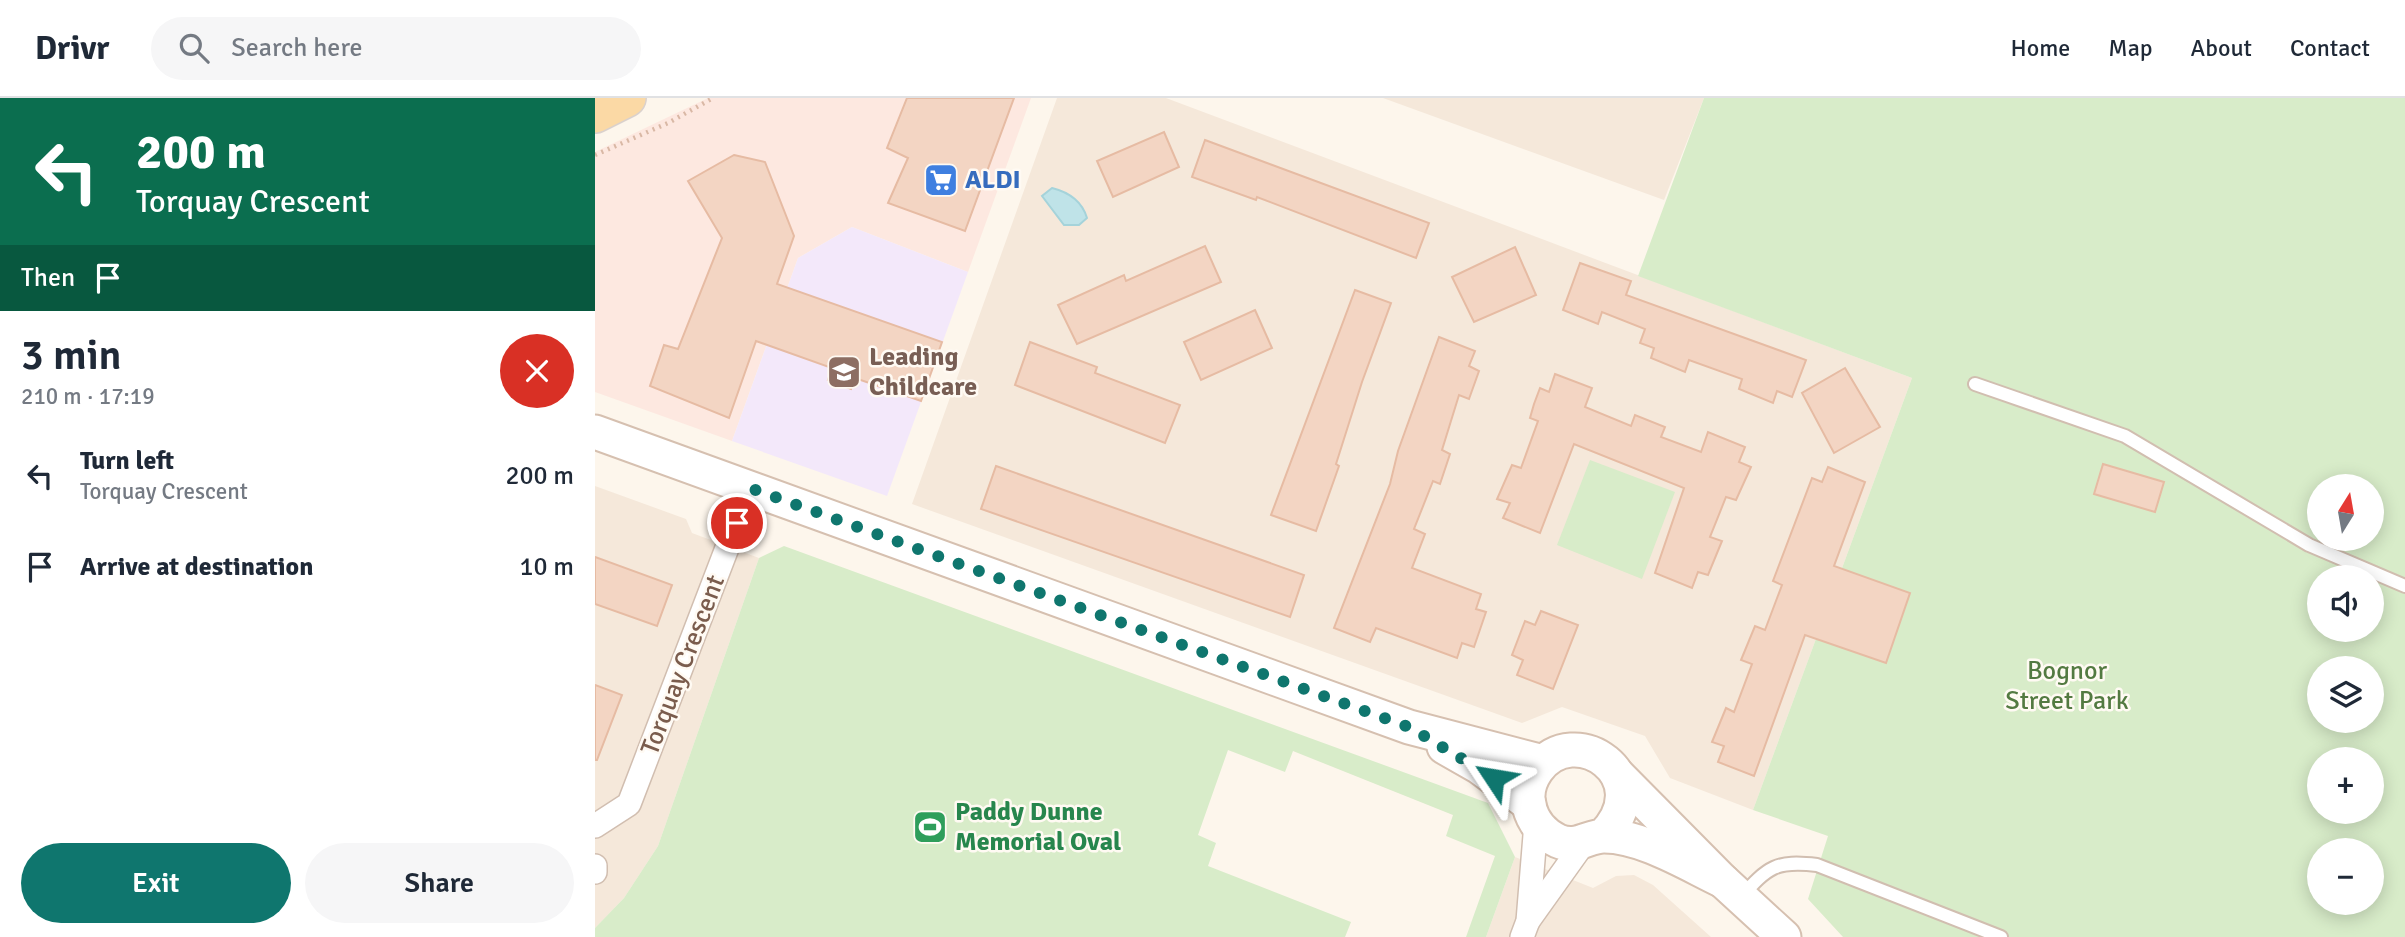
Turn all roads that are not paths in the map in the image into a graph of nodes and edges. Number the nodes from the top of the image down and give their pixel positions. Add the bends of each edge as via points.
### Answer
1 (627, 98) edge
2 (595, 114) edge
3 (1975, 384) dead end
4 (595, 432) edge
5 (750, 488) junction
6 (2405, 586) edge
7 (1409, 727) junction
8 (1543, 762) junction
9 (1617, 774) junction
10 (1532, 814) junction
11 (595, 826) edge
12 (1593, 840) junction
13 (595, 866) edge
14 (595, 872) edge
15 (1732, 889) junction
16 (1525, 929) edge
17 (1784, 937) edge
18 (2001, 937) edge

1 - 2 main road
3 - 6 lane via 2125,436 2309,545
4 - 5 street
5 - 7 street
5 - 11 street, Torquay Crescent via 629,804
7 - 8 street
7 - 10 street via 1479,767
8 - 9 street via 1560,752 1578,750 1600,756
8 - 10 street via 1532,778
9 - 12 street via 1624,798 1621,814
9 - 15 street
10 - 12 street via 1558,841
10 - 16 street
12 - 15 street via 1656,849
12 - 16 street
13 - 14 street
15 - 17 street
15 - 18 lane via 1789,862 1817,865

